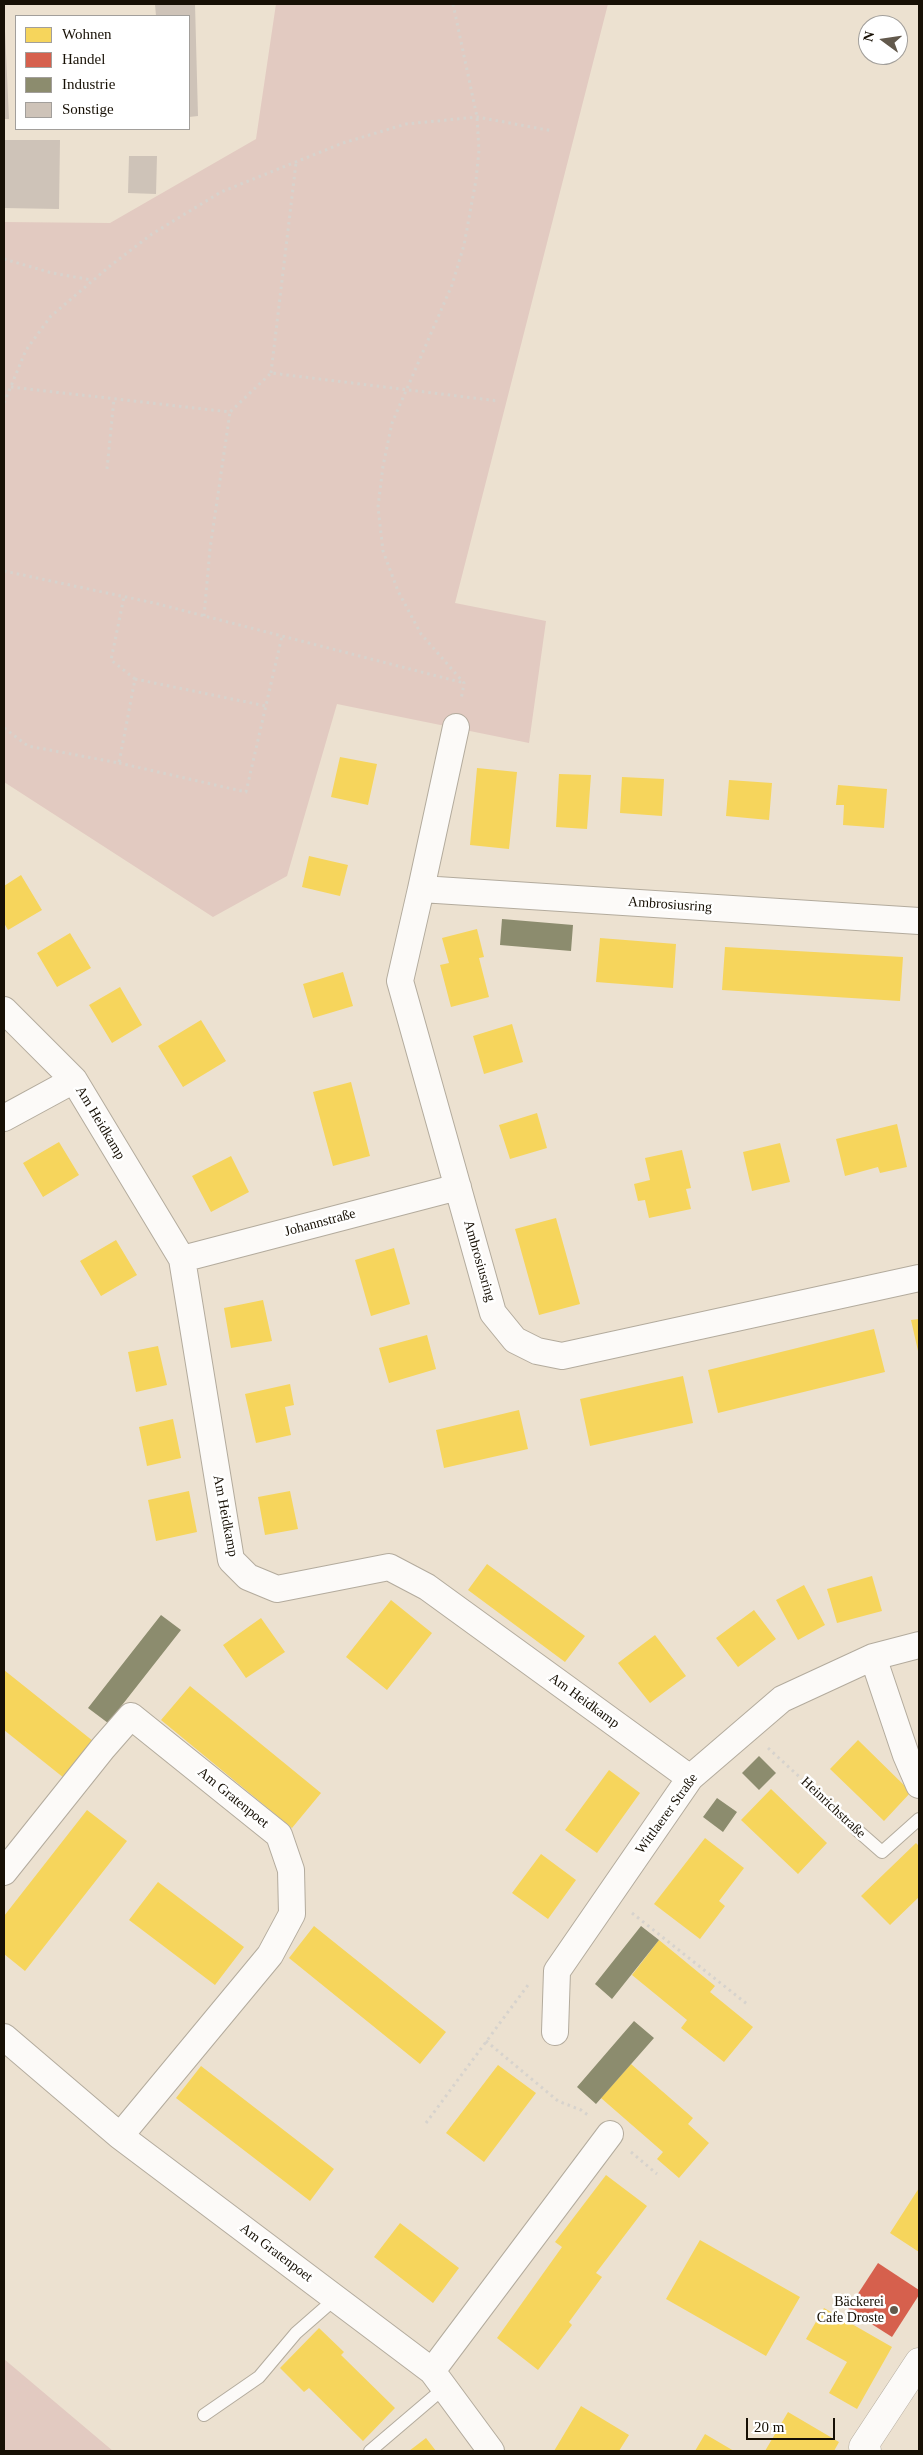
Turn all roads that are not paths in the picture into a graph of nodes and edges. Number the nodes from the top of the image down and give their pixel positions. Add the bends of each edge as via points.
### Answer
1 (456, 728) road end
2 (421, 889) junction
3 (919, 921) edge
4 (4, 1010) edge
5 (74, 1080) junction
6 (4, 1118) edge
7 (458, 1187) junction
8 (182, 1259) junction
9 (919, 1278) edge
10 (919, 1645) edge
11 (873, 1658) junction
12 (690, 1778) junction
13 (919, 1784) edge
14 (919, 1819) edge
15 (858, 1830) road end
16 (4, 1872) edge
17 (554, 2032) dead end
18 (4, 2037) edge
19 (610, 2134) road end
20 (120, 2136) junction
21 (336, 2298) junction
22 (919, 2362) edge
23 (438, 2379) junction
24 (204, 2415) dead end
25 (863, 2450) edge
26 (370, 2451) edge
27 (491, 2451) edge

1 - 2 street, Ambrosiusring
2 - 3 street, Ambrosiusring
2 - 7 street, Ambrosiusring via 400,981
4 - 5 street
5 - 6 street, Am Heidkamp
5 - 8 street, Am Heidkamp
7 - 8 street, Johannstraße
7 - 9 street, Ambrosiusring via 494,1313 515,1340 537,1351 562,1356
8 - 12 street, Am Heidkamp via 231,1560 248,1577 277,1589 389,1567 427,1587
10 - 11 street, Wittlaerer Straße
11 - 12 street, Wittlaerer Straße via 782,1699
11 - 13 street
12 - 17 street, Wittlaerer Straße via 557,1971
14 - 15 lane, Heinrichstraße via 882,1852
16 - 20 street, Am Gratenpoet via 131,1716 279,1835 291,1870 292,1914 279,1939 270,1956
18 - 20 street, Am Gratenpoet
19 - 23 street
20 - 21 street, Am Gratenpoet
21 - 23 street, Am Gratenpoet
21 - 24 lane via 296,2333 259,2377
22 - 25 street
23 - 26 lane
23 - 27 street, Am Gratenpoet

